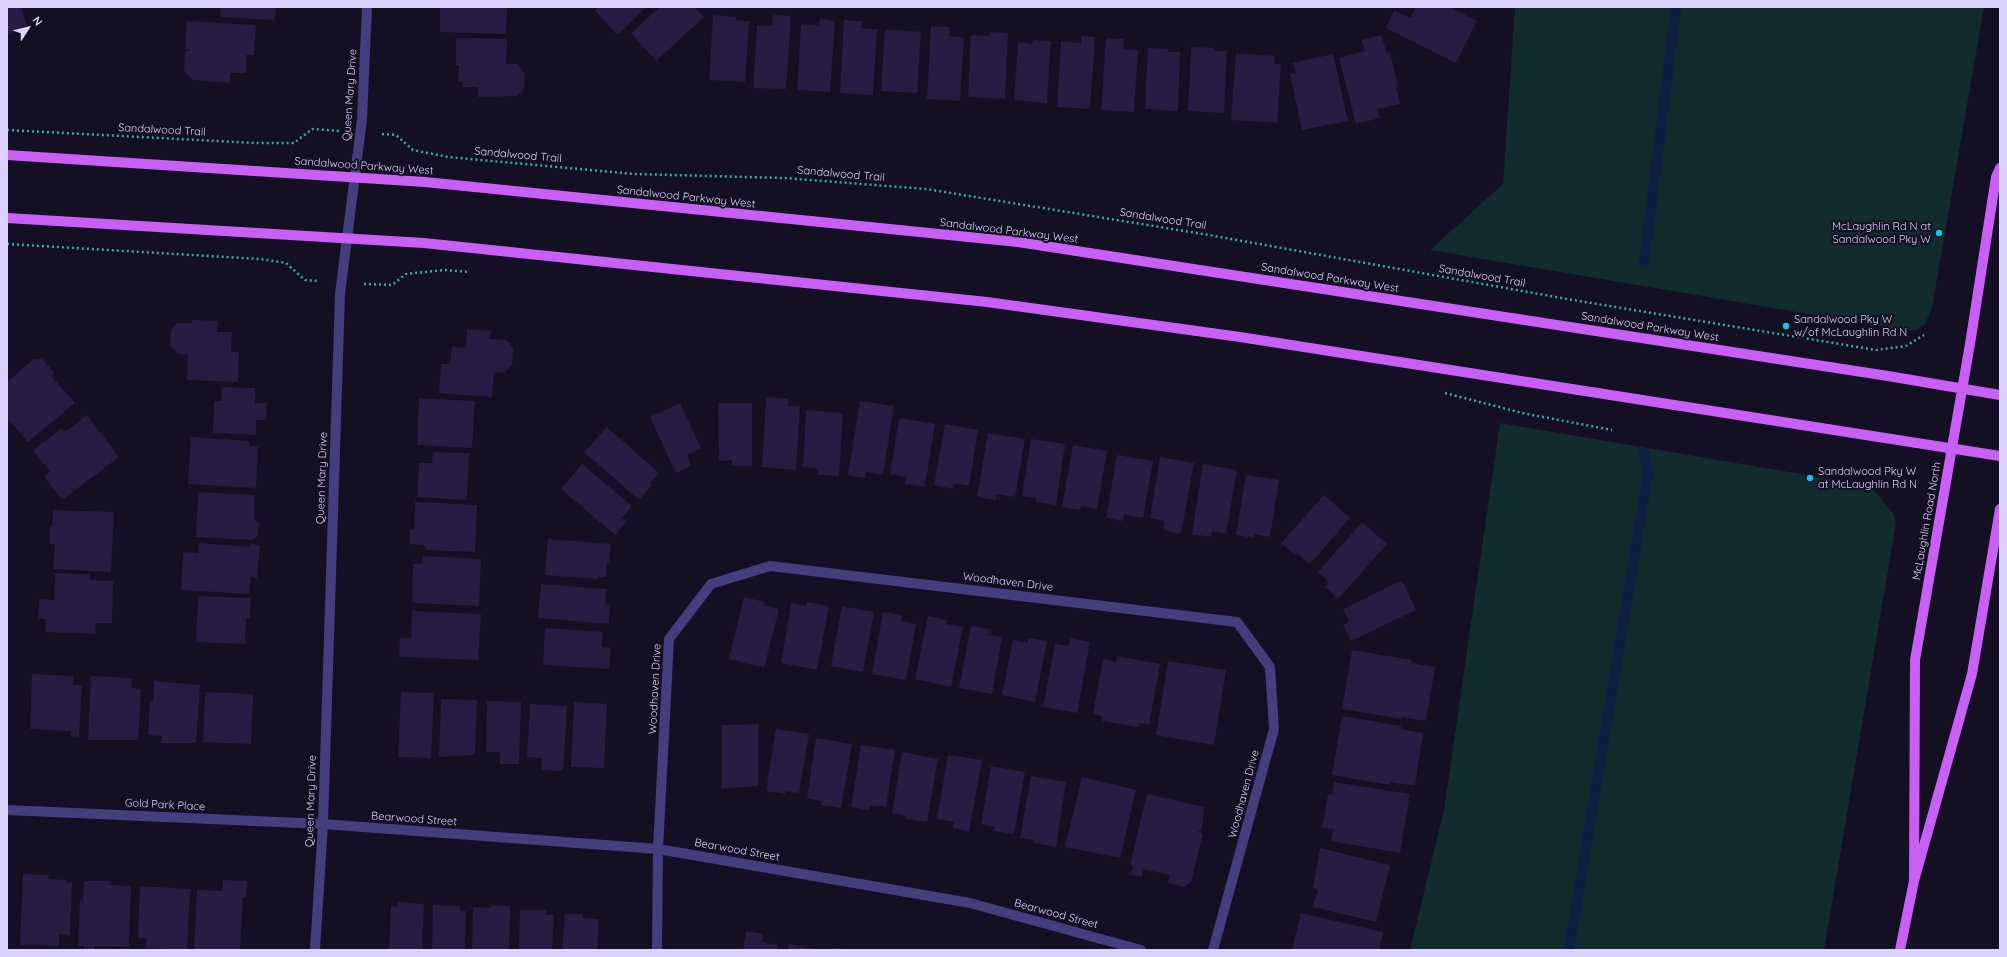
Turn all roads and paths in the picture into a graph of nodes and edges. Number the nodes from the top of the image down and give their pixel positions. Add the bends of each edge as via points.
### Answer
1 (367, 7) edge
2 (312, 129) dead end
3 (7, 130) edge
4 (396, 135) dead end
5 (7, 155) edge
6 (2000, 168) edge
7 (355, 177) junction
8 (7, 218) edge
9 (347, 238) junction
10 (7, 244) edge
11 (476, 272) dead end
12 (305, 280) dead end
13 (392, 285) dead end
14 (1924, 335) dead end
15 (1962, 389) junction
16 (1440, 392) dead end
17 (2000, 395) edge
18 (1612, 430) dead end
19 (1952, 449) junction
20 (2000, 456) edge
21 (2000, 509) edge
22 (7, 810) edge
23 (322, 824) junction
24 (658, 849) junction
25 (1914, 881) junction
26 (315, 950) edge
27 (658, 950) edge
28 (1140, 950) edge
29 (1213, 950) edge
30 (1900, 950) edge

1 - 7 street, Queen Mary Drive via 362,119
2 - 3 path, Sandalwood Trail via 294,142 255,144
4 - 14 path, Sandalwood Trail via 413,150 448,157 634,174 784,178 926,189 1217,236 1567,299 1876,350 1906,346
5 - 7 main road, Sandalwood Parkway West
6 - 15 main road, McLaughlin Road North via 1996,177
7 - 9 street, Queen Mary Drive
7 - 15 main road, Sandalwood Parkway West via 1018,242
8 - 9 main road
9 - 19 main road via 432,244 987,302 1240,337
9 - 23 street, Queen Mary Drive via 340,294
10 - 12 path via 260,259 286,263
11 - 13 path via 444,270 406,274
15 - 17 main road, Sandalwood Parkway West
15 - 19 main road, McLaughlin Road North
16 - 18 path via 1522,413
19 - 20 main road
19 - 25 main road, McLaughlin Road North via 1915,660
21 - 25 main road, McLaughlin Road North via 1972,674
22 - 23 street, Gold Park Place
23 - 24 street, Bearwood Street
23 - 26 street, Queen Mary Drive
24 - 27 street, Woodhaven Drive
24 - 28 street, Bearwood Street via 970,903
24 - 29 street, Woodhaven Drive via 670,639 711,584 770,566 1237,622 1270,667 1274,729
25 - 30 main road, McLaughlin Road North

